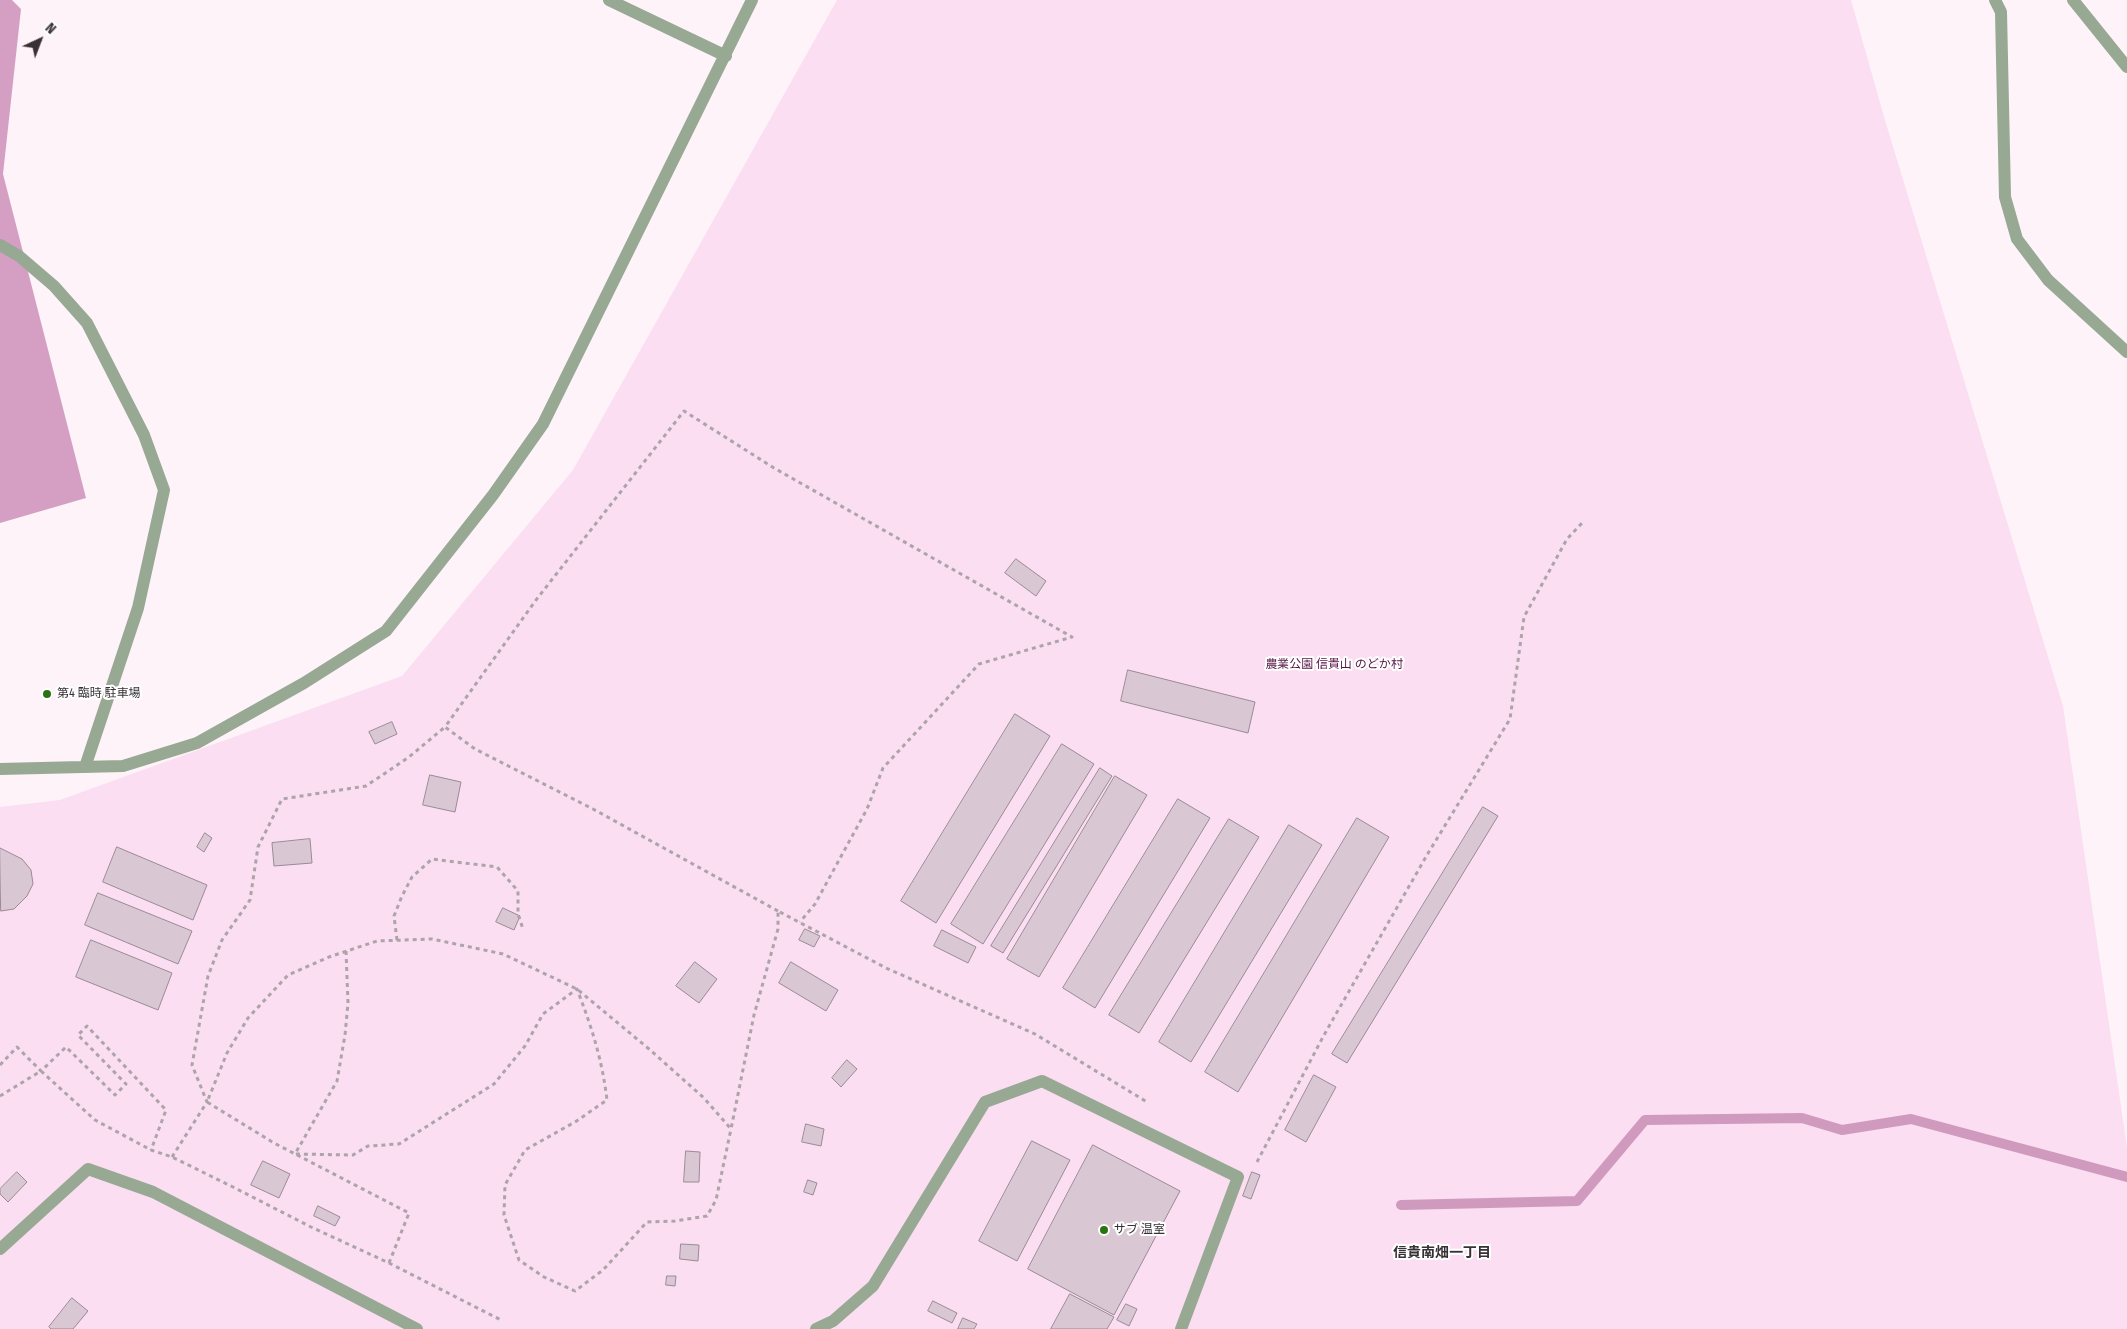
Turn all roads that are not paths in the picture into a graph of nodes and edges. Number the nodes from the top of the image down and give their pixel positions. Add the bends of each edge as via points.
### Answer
1 (609, 0) edge
2 (752, 0) edge
3 (1995, 0) edge
4 (2073, 0) edge
5 (726, 56) junction
6 (2127, 67) edge
7 (0, 245) edge
8 (2127, 352) edge
9 (85, 766) junction
10 (0, 768) edge
11 (0, 1249) edge
12 (417, 1329) edge
13 (816, 1329) edge
14 (1181, 1329) edge

1 - 5 street
2 - 5 street
3 - 8 street via 2001,12 2005,197 2017,239 2048,280
4 - 6 street
5 - 9 street via 543,424 493,495 386,632 197,743 123,766
7 - 9 street via 19,256 54,286 87,323 144,435 164,490 138,608
9 - 10 street
11 - 12 street via 88,1169 153,1192
13 - 14 street via 833,1321 873,1286 986,1102 1042,1081 1238,1177

